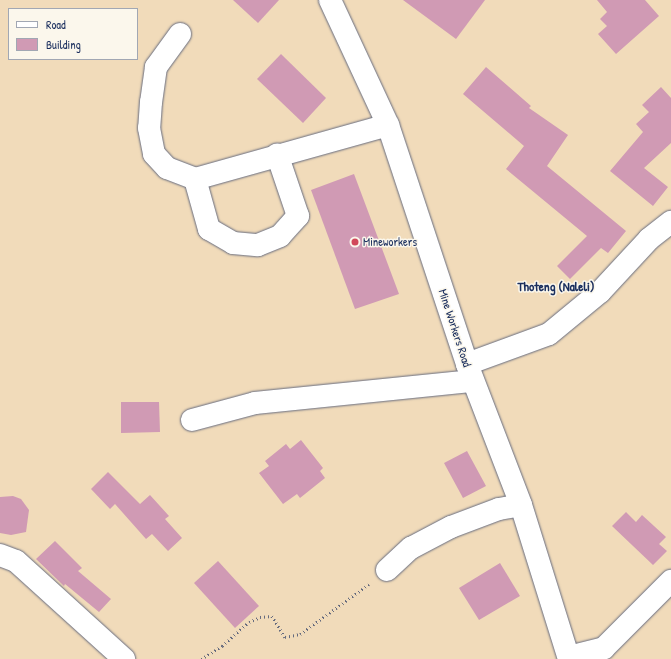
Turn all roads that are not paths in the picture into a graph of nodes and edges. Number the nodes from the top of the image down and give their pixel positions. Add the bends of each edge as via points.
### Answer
1 (330, 0) edge
2 (180, 34) dead end
3 (388, 126) junction
4 (277, 154) junction
5 (194, 179) junction
6 (671, 222) edge
7 (470, 373) junction
8 (192, 420) dead end
9 (521, 506) junction
10 (0, 555) edge
11 (387, 570) road end
12 (671, 581) edge
13 (569, 658) edge
14 (124, 659) edge

1 - 3 street, Mine Workers Road
2 - 5 street via 156,67 149,128 154,154 167,168
3 - 4 street
3 - 7 street, Mine Workers Road
4 - 5 street
4 - 5 street via 298,216 280,236 258,245 233,243 209,229
6 - 7 street via 649,239 600,292 549,334
7 - 8 street via 255,403
7 - 9 street, Mine Workers Road
9 - 11 street via 499,509 451,526 411,548
9 - 13 street, Mine Workers Road
10 - 14 street via 16,561
12 - 13 street via 604,648

